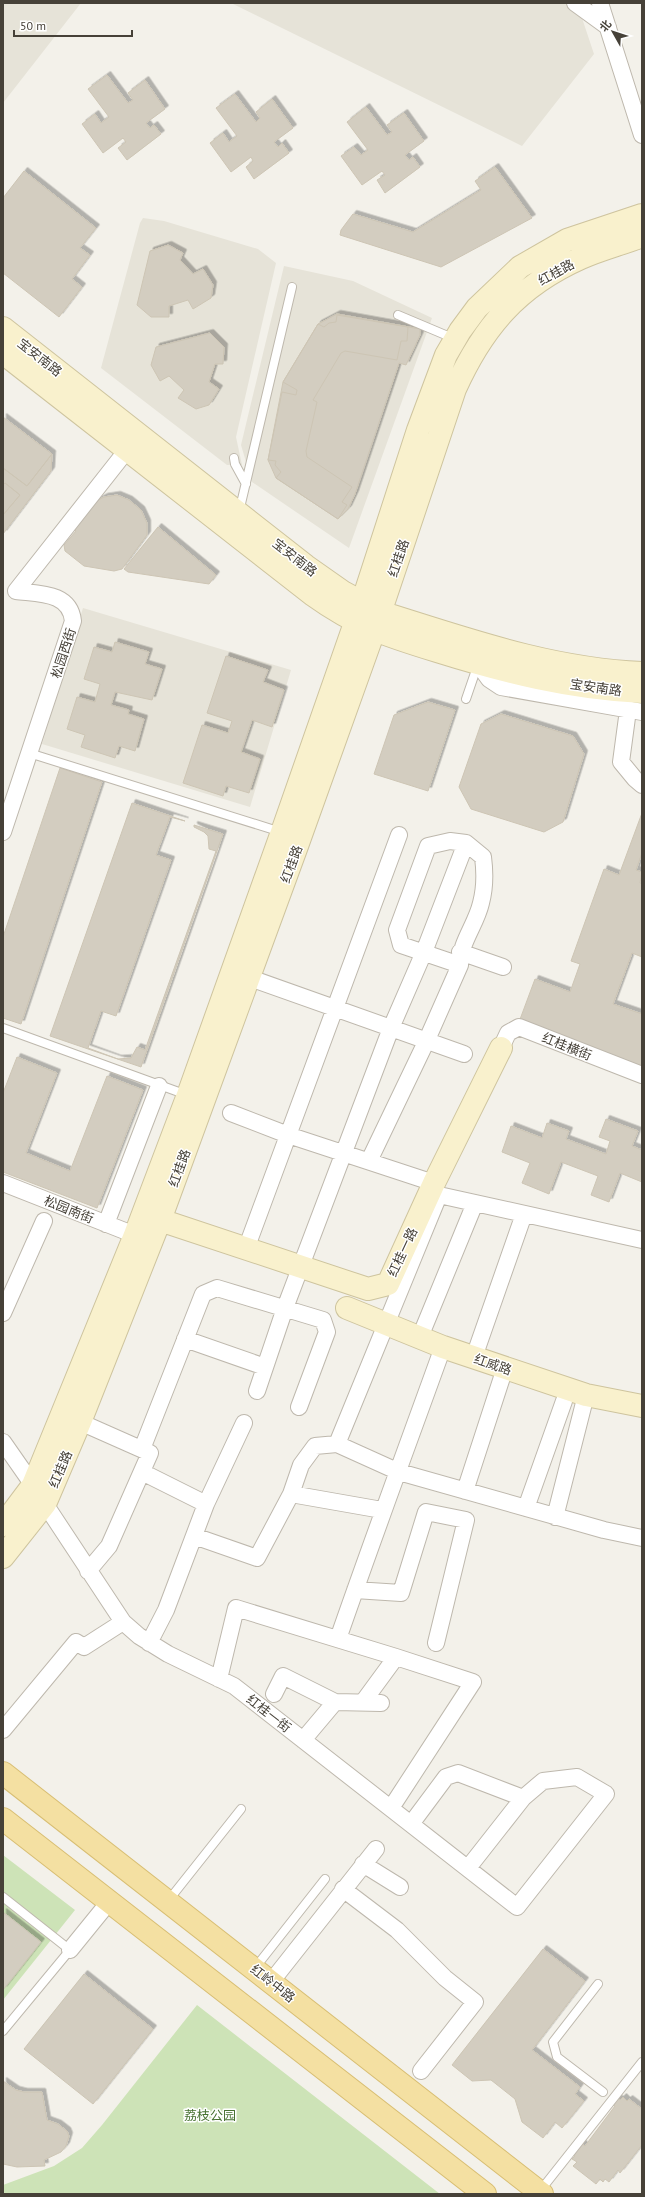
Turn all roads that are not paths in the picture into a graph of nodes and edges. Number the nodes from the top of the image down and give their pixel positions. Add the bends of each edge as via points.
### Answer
1 (575, 3) edge
2 (600, 3) edge
3 (608, 27) junction
4 (642, 135) edge
5 (642, 216) edge
6 (642, 236) edge
7 (292, 287) dead end
8 (398, 315) dead end
9 (3, 328) edge
10 (455, 339) junction
11 (3, 353) edge
12 (127, 450) junction
13 (234, 458) dead end
14 (246, 484) junction
15 (239, 513) junction
16 (9, 590) edge
17 (368, 617) junction
18 (478, 664) junction
19 (642, 673) edge
20 (642, 692) edge
21 (466, 699) dead end
22 (635, 711) edge
23 (29, 753) junction
24 (642, 784) edge
25 (3, 832) edge
26 (282, 832) junction
27 (399, 835) dead end
28 (466, 842) junction
29 (424, 952) junction
30 (460, 958) junction
31 (503, 967) dead end
32 (250, 978) junction
33 (335, 1009) junction
34 (3, 1028) edge
35 (391, 1028) junction
36 (426, 1042) junction
37 (501, 1048) joint
38 (464, 1054) dead end
39 (642, 1075) edge
40 (159, 1086) junction
41 (188, 1095) junction
42 (231, 1113) dead end
43 (288, 1135) junction
44 (344, 1152) junction
45 (369, 1161) junction
46 (3, 1183) edge
47 (434, 1183) junction
48 (475, 1203) junction
49 (524, 1214) junction
50 (160, 1220) junction
51 (44, 1221) dead end
52 (106, 1224) junction
53 (135, 1235) junction
54 (642, 1240) edge
55 (246, 1248) junction
56 (302, 1267) junction
57 (285, 1308) junction
58 (347, 1308) dead end
59 (3, 1313) edge
60 (387, 1323) junction
61 (420, 1337) junction
62 (185, 1340) junction
63 (443, 1347) junction
64 (474, 1357) junction
65 (265, 1367) junction
66 (505, 1368) junction
67 (257, 1391) dead end
68 (586, 1395) junction
69 (564, 1401) dead end
70 (299, 1406) dead end
71 (642, 1406) edge
72 (80, 1422) junction
73 (244, 1423) dead end
74 (3, 1442) edge
75 (337, 1444) junction
76 (142, 1449) junction
77 (142, 1472) junction
78 (398, 1472) junction
79 (33, 1485) junction
80 (465, 1491) junction
81 (291, 1494) junction
82 (45, 1504) junction
83 (206, 1504) junction
84 (526, 1508) junction
85 (382, 1510) junction
86 (555, 1516) junction
87 (3, 1525) edge
88 (194, 1536) junction
89 (642, 1538) edge
90 (3, 1557) edge
91 (88, 1571) junction
92 (355, 1590) junction
93 (123, 1622) junction
94 (338, 1639) junction
95 (149, 1643) junction
96 (436, 1643) dead end
97 (396, 1657) junction
98 (219, 1679) junction
99 (274, 1694) dead end
100 (335, 1702) junction
101 (363, 1702) junction
102 (381, 1703) dead end
103 (3, 1730) edge
104 (303, 1740) junction
105 (3, 1773) edge
106 (523, 1798) junction
107 (391, 1808) junction
108 (241, 1809) dead end
109 (3, 1819) edge
110 (411, 1824) junction
111 (376, 1849) dead end
112 (364, 1864) junction
113 (468, 1868) junction
114 (325, 1879) dead end
115 (400, 1887) dead end
116 (343, 1889) junction
117 (3, 1897) edge
118 (168, 1901) junction
119 (109, 1902) junction
120 (70, 1950) junction
121 (262, 1975) junction
122 (598, 1984) dead end
123 (3, 2031) edge
124 (439, 2062) dead end
125 (642, 2062) edge
126 (421, 2071) joint
127 (603, 2092) dead end
128 (541, 2193) edge
129 (485, 2194) edge

1 - 3 street
2 - 3 street
3 - 4 street
5 - 10 main road, 红桂路 via 568,240 520,267 477,308
6 - 17 main road, 红桂路 via 582,258 542,278 505,309 483,336 468,360 455,389
7 - 14 lane
8 - 10 lane
9 - 15 main road, 宝安南路
10 - 17 main road, 红桂路 via 434,384
11 - 12 main road, 宝安南路
12 - 16 street, 松园西街
12 - 17 main road, 宝安南路 via 313,595
13 - 14 lane
14 - 15 lane
15 - 17 main road, 宝安南路 via 323,578
16 - 23 street, 松园西街 via 57,597 68,605 72,612 73,621
17 - 18 main road, 宝安南路
17 - 19 main road, 宝安南路 via 532,658 607,671
17 - 26 main road, 红桂路
17 - 32 main road, 红桂路
18 - 20 main road, 宝安南路 via 531,678 616,691
18 - 21 lane
18 - 22 street via 489,679 501,687
22 - 24 street via 621,762 635,780
23 - 25 street, 松园西街
23 - 26 lane
26 - 41 main road, 红桂路
27 - 33 street
28 - 29 street
28 - 29 street via 450,841 428,846 397,930 401,945
28 - 30 street via 482,857 485,873 481,904
29 - 30 street
29 - 35 street
30 - 31 street
30 - 36 street
32 - 33 street
32 - 50 main road, 红桂路
33 - 35 street
33 - 43 street
34 - 40 lane
35 - 36 street
35 - 44 street
36 - 38 street
36 - 45 street
37 - 39 street, 红桂横街 via 508,1033 519,1027
37 - 47 main road, 红桂一路
40 - 41 lane
40 - 52 street
41 - 53 main road, 红桂路
42 - 43 street
43 - 44 street
43 - 55 street
44 - 45 street
44 - 56 street
45 - 47 street
46 - 52 street, 松园南街
47 - 56 main road, 红桂一路 via 388,1284 368,1289
48 - 49 street
48 - 60 street via 439,1195
48 - 61 street
49 - 54 street
49 - 64 street
50 - 55 main road, 红桂一路
50 - 72 main road, 红桂路
51 - 59 street
52 - 53 street, 松园南街
53 - 79 main road, 红桂路
55 - 56 main road, 红桂一路
56 - 57 street
57 - 62 street via 218,1288 203,1294
57 - 65 street
57 - 70 street via 323,1320 327,1332
58 - 60 main road, 红威路
60 - 61 main road, 红威路
60 - 75 street
61 - 63 main road, 红威路
62 - 65 street
62 - 76 street
63 - 64 main road, 红威路
63 - 78 street
64 - 66 main road, 红威路
65 - 67 street
66 - 68 main road, 红威路
66 - 80 street
68 - 71 main road, 红威路
68 - 86 street
69 - 84 street
72 - 76 street
72 - 82 main road, 红桂路
73 - 83 street
74 - 79 street
75 - 78 street
75 - 81 street via 315,1446 300,1465
76 - 77 street via 150,1453
77 - 83 street
77 - 91 street via 109,1546
78 - 80 street
78 - 85 street
79 - 87 main road, 红桂路
80 - 84 street
81 - 85 street
81 - 88 street via 257,1558
82 - 90 main road, 红桂路
82 - 91 street, 红桂一街
83 - 88 street
84 - 86 street
85 - 92 street
86 - 89 street
88 - 95 street via 166,1610
91 - 93 street, 红桂一街
92 - 94 street
92 - 96 street via 400,1593 426,1512 466,1520
93 - 95 street, 红桂一街
93 - 103 street via 84,1647 76,1642
94 - 97 street
94 - 98 street via 236,1608
95 - 98 street, 红桂一街
97 - 101 street
97 - 107 street via 473,1682
98 - 104 street, 红桂一街 via 234,1686
99 - 100 street via 283,1676
100 - 101 street
100 - 104 street
101 - 102 street
104 - 107 street, 红桂一街
105 - 118 main road, 红岭中路
106 - 110 street via 458,1773 446,1777
106 - 113 street
106 - 113 street, 红桂一街 via 543,1781 577,1777 606,1794 517,1907
107 - 110 street, 红桂一街
108 - 118 lane
109 - 119 main road
110 - 113 street, 红桂一街
111 - 112 street
112 - 115 street
112 - 116 street
114 - 121 lane
116 - 121 street
116 - 126 street via 397,1930 445,1978 475,2002
117 - 120 lane
118 - 121 main road, 红岭中路
119 - 120 street
119 - 129 main road
120 - 123 lane
121 - 128 main road, 红岭中路
122 - 127 lane via 553,2042 557,2057
124 - 126 lane
125 - 128 lane

